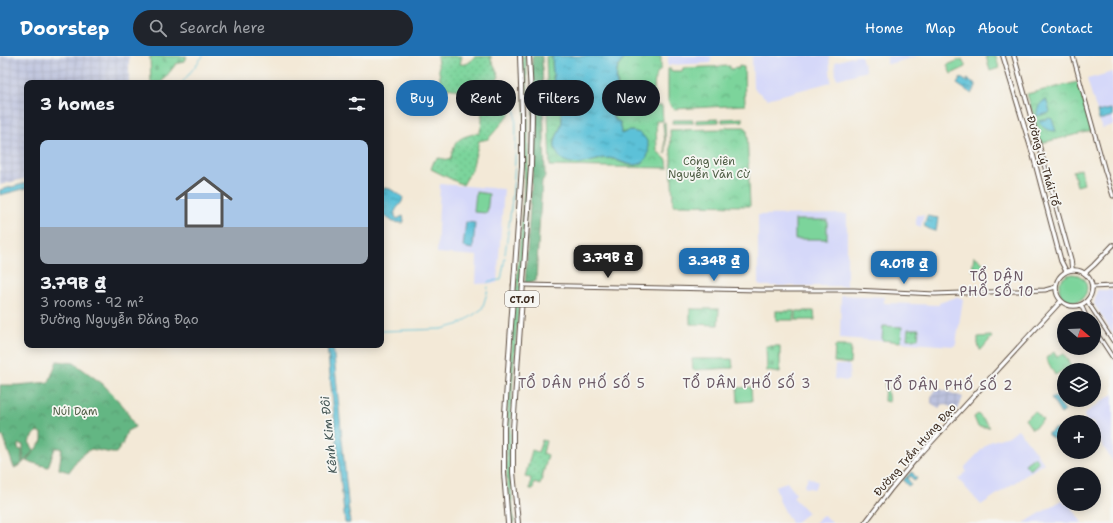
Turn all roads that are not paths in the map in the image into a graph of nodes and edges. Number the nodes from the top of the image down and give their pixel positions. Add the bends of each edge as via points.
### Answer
1 (518, 56) edge
2 (530, 56) edge
3 (1004, 56) edge
4 (1014, 56) edge
5 (1073, 56) edge
6 (1113, 196) edge
7 (1057, 211) junction
8 (1048, 213) junction
9 (1113, 246) edge
10 (1072, 270) junction
11 (1066, 271) junction
12 (1085, 273) junction
13 (525, 284) tunnel mouth
14 (1113, 286) edge
15 (1056, 287) junction
16 (1092, 287) junction
17 (1061, 301) junction
18 (1087, 301) junction
19 (1081, 305) junction
20 (1084, 311) edge
21 (1101, 340) edge
22 (1113, 341) edge
23 (1113, 358) edge
24 (508, 523) edge
25 (518, 523) edge
26 (865, 523) edge

1 - 24 highway, CT.01 via 521,74 522,166 504,428
2 - 25 highway, CT.01 via 531,166 513,429 513,472
3 - 8 main road, Đường Lý Thái Tổ
4 - 7 main road, Đường Lý Thái Tổ
5 - 6 main road
7 - 8 main road
7 - 10 main road, Đường Lý Thái Tổ
8 - 11 main road, Đường Lý Thái Tổ via 1061,262
9 - 12 main road
10 - 11 main road
10 - 12 main road
11 - 15 main road via 1059,278
12 - 16 main road via 1090,278
13 - 15 main road via 854,290 935,294 1046,290
14 - 16 main road
15 - 17 main road
16 - 18 main road
17 - 19 main road via 1070,306
17 - 26 main road, Đường Trần Hưng Đạo via 915,460
18 - 19 main road
18 - 22 main road
19 - 20 main road
21 - 23 main road

